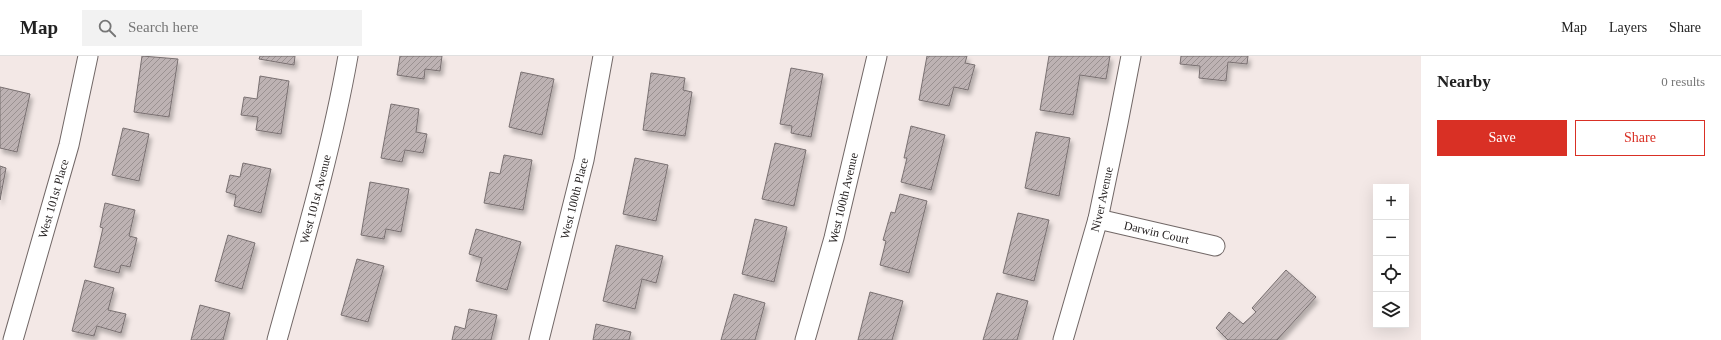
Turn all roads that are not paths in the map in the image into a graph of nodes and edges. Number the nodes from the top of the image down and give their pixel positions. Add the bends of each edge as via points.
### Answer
1 (88, 56) edge
2 (348, 56) edge
3 (603, 56) edge
4 (877, 56) edge
5 (1131, 56) edge
6 (1098, 219) junction
7 (1215, 246) dead end
8 (13, 340) edge
9 (277, 340) edge
10 (539, 340) edge
11 (805, 340) edge
12 (1063, 340) edge

1 - 8 street, West 101st Place via 69,145
2 - 9 street, West 101st Avenue via 314,206
3 - 10 street, West 100th Place via 584,160
4 - 11 street, West 100th Avenue via 834,238
5 - 6 street, Niver Avenue
6 - 7 street, Darwin Court
6 - 12 street, Niver Avenue

